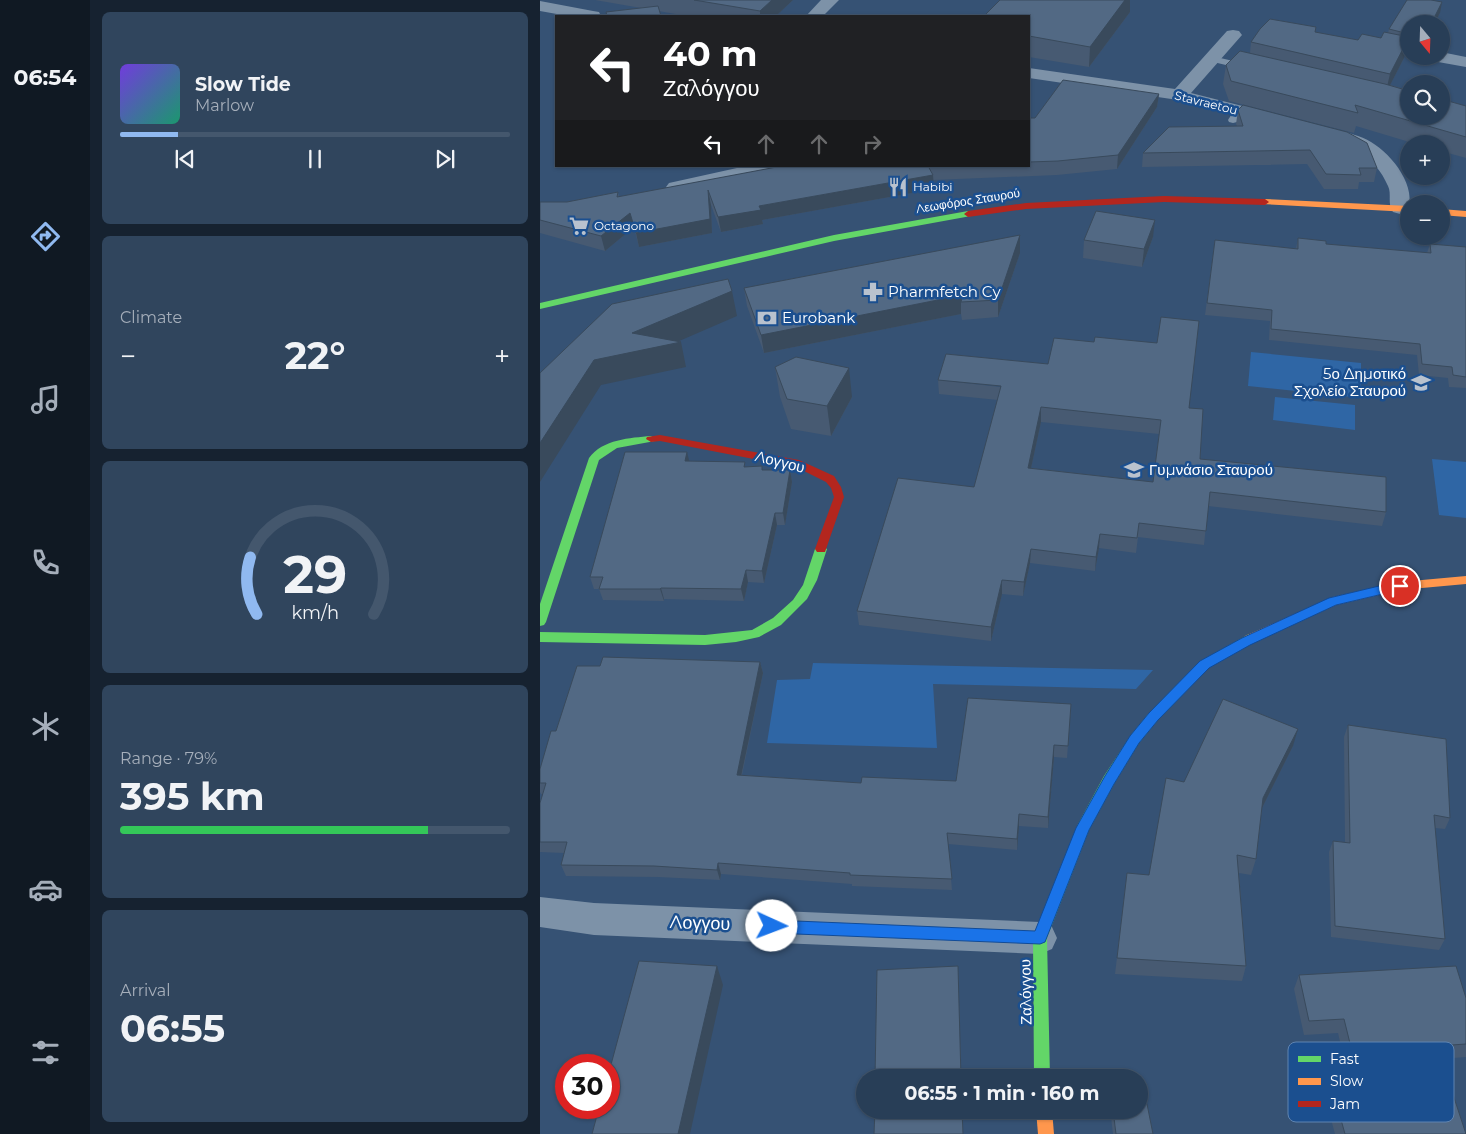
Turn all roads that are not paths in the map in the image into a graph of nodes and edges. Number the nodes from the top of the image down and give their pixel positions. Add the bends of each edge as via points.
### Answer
1 (831, 0) edge
2 (540, 6) edge
3 (588, 15) edge
4 (815, 15) edge
5 (1233, 35) dead end
6 (1212, 59) junction
7 (1450, 61) edge
8 (1466, 62) edge
9 (1259, 70) edge
10 (1035, 74) edge
11 (1030, 89) edge
12 (1179, 96) junction
13 (1293, 125) edge
14 (1320, 132) edge
15 (770, 167) edge
16 (653, 192) edge
17 (1401, 195) edge
18 (1400, 208) edge
19 (1450, 213) edge
20 (1466, 214) edge
21 (540, 306) edge
22 (1466, 580) edge
23 (540, 622) edge
24 (540, 637) edge
25 (540, 912) edge
26 (1040, 938) junction
27 (1042, 1069) edge
28 (1045, 1119) edge
29 (1046, 1134) edge

1 - 4 street
2 - 3 street
5 - 6 street
6 - 9 lane
6 - 12 street
7 - 8 street
10 - 11 street
10 - 12 street, Stavraetou
12 - 13 street, Stavraetou via 1236,115
14 - 17 street via 1352,140 1373,150 1399,187
15 - 16 street
18 - 21 street, Λεωφόρος Σταυρού via 1164,199 1026,206 834,238
19 - 20 street
22 - 26 street, Ζαλόγγου via 1400,586 1333,601 1246,641 1205,664 1153,717 1109,780 1083,828
23 - 24 street, Λογγου via 590,467 602,450 622,442 660,438 799,464 830,479 836,487 839,497 807,589 785,615 755,634 705,640
25 - 26 street, Λογγου via 594,919
26 - 27 street, Ζαλόγγου
28 - 29 street

